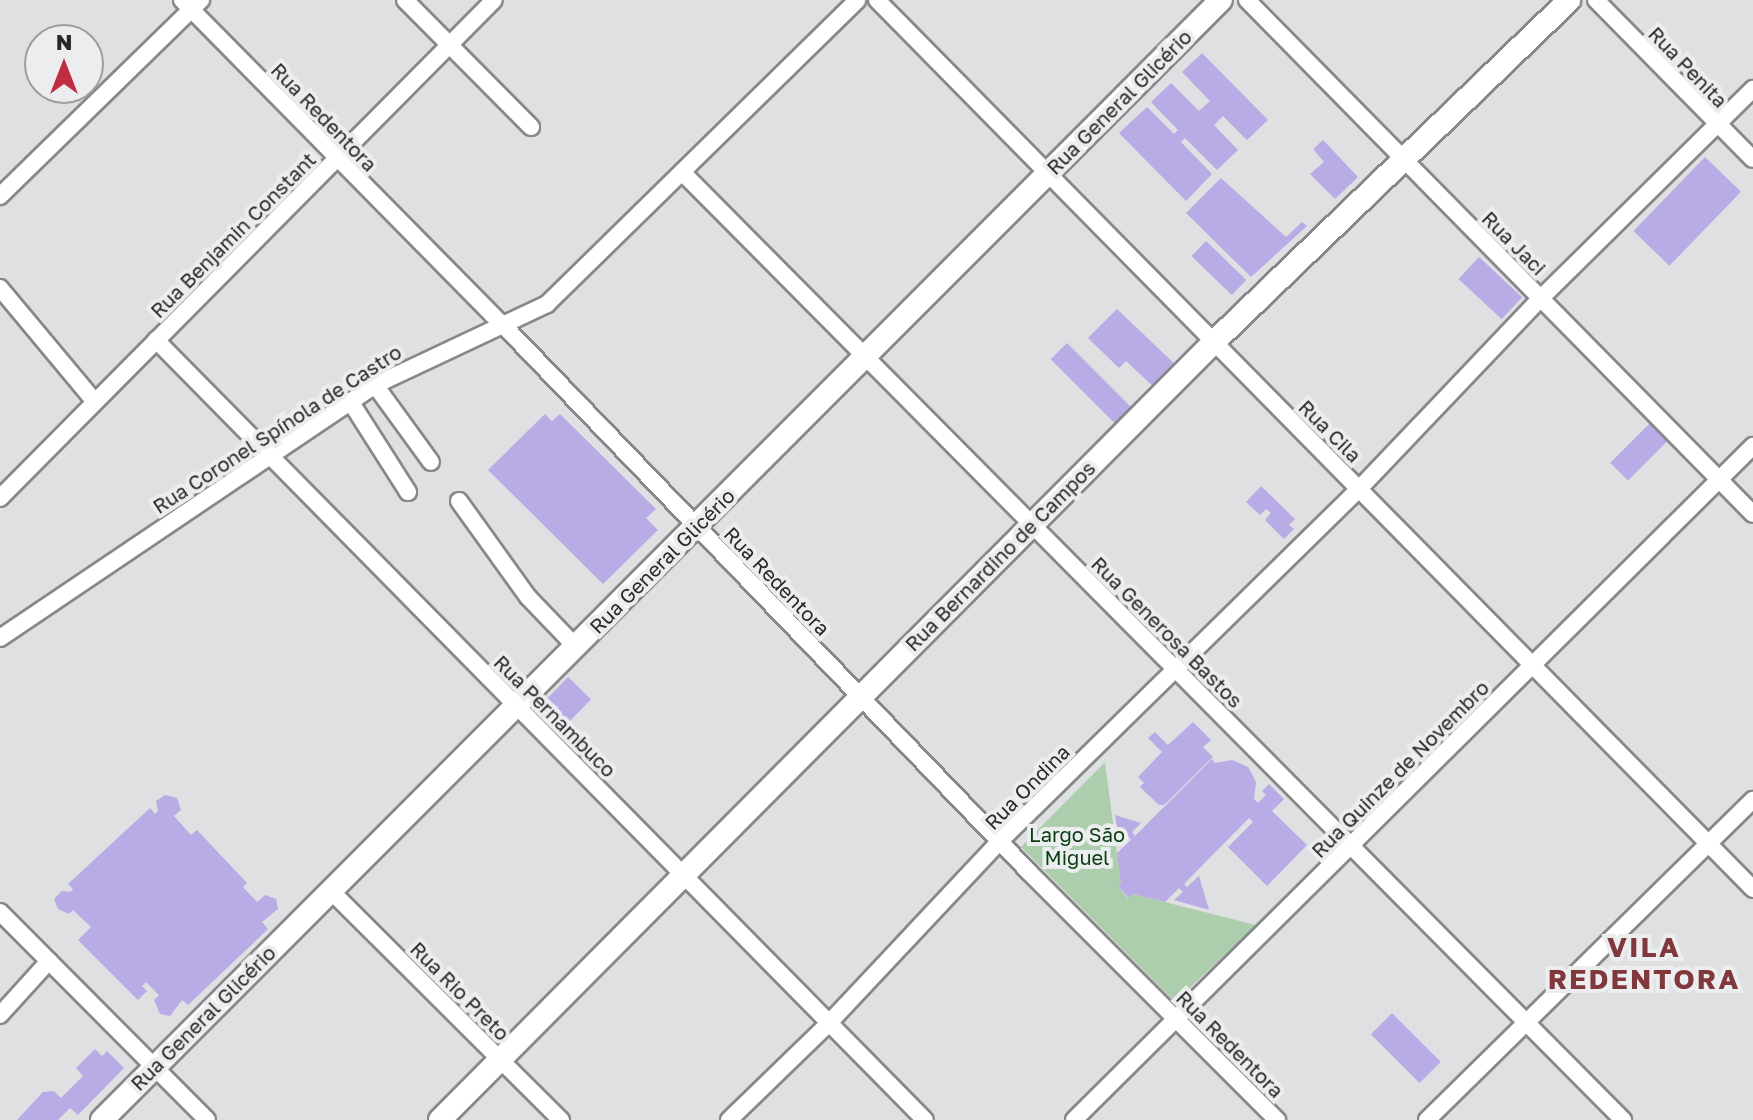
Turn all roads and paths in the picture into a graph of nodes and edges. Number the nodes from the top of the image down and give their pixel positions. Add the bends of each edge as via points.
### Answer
1 (405, 0) edge
2 (494, 0) edge
3 (857, 0) edge
4 (877, 0) edge
5 (1221, 0) edge
6 (1247, 0) edge
7 (1569, 0) edge
8 (1596, 0) edge
9 (192, 3) edge
10 (449, 46) junction
11 (1753, 89) edge
12 (1716, 124) junction
13 (531, 127) dead end
14 (1403, 158) junction
15 (337, 159) junction
16 (1753, 159) edge
17 (682, 172) junction
18 (1048, 173) junction
19 (0, 196) edge
20 (0, 288) edge
21 (1541, 298) junction
22 (504, 326) junction
23 (156, 340) junction
24 (1214, 342) junction
25 (865, 356) junction
26 (375, 385) junction
27 (350, 401) junction
28 (95, 402) junction
29 (1753, 446) edge
30 (268, 454) junction
31 (431, 462) dead end
32 (1720, 480) junction
33 (1359, 489) junction
34 (408, 492) dead end
35 (0, 498) edge
36 (459, 501) dead end
37 (1753, 514) edge
38 (1032, 524) junction
39 (696, 527) junction
40 (0, 638) edge
41 (576, 647) junction
42 (1531, 666) junction
43 (1175, 669) junction
44 (861, 695) junction
45 (518, 706) junction
46 (1753, 800) edge
47 (1000, 841) junction
48 (1709, 846) junction
49 (1352, 847) junction
50 (685, 876) junction
51 (1753, 889) edge
52 (331, 891) junction
53 (0, 912) edge
54 (49, 961) junction
55 (0, 1015) edge
56 (1176, 1019) junction
57 (829, 1023) junction
58 (1527, 1023) junction
59 (501, 1061) junction
60 (154, 1066) junction
61 (102, 1120) edge
62 (207, 1120) edge
63 (440, 1120) edge
64 (561, 1120) edge
65 (729, 1120) edge
66 (925, 1120) edge
67 (1074, 1120) edge
68 (1277, 1120) edge
69 (1427, 1120) edge
70 (1623, 1120) edge

1 - 10 street
2 - 10 street, Rua Benjamin Constant
3 - 17 street, Rua Coronel Spínola de Castro
4 - 18 street, Rua Cila
5 - 18 street, Rua General Glicério
6 - 14 street, Rua Jaci
7 - 14 street, Rua Bernardino de Campos
8 - 12 street, Rua Penita
9 - 15 street, Rua Redentora
9 - 19 street
10 - 13 street
10 - 15 street, Rua Benjamin Constant
11 - 12 street, Rua Ondina
12 - 16 street, Rua Penita
12 - 21 street, Rua Ondina
14 - 21 street, Rua Jaci
14 - 24 street, Rua Bernardino de Campos
15 - 22 street, Rua Redentora
15 - 23 street, Rua Benjamin Constant
17 - 22 street, Rua Coronel Spínola de Castro via 547,304
17 - 25 street, Rua Generosa Bastos
18 - 24 street, Rua Cila
18 - 25 street, Rua General Glicério
20 - 28 street
21 - 32 street, Rua Jaci
21 - 33 street, Rua Ondina
22 - 26 street, Rua Coronel Spínola de Castro
22 - 39 street, Rua Redentora
23 - 28 street, Rua Benjamin Constant
23 - 30 street, Rua Pernambuco
24 - 33 street, Rua Cila
24 - 38 street, Rua Bernardino de Campos
25 - 38 street, Rua Generosa Bastos
25 - 39 street, Rua General Glicério
26 - 27 street, Rua Coronel Spínola de Castro
26 - 31 street
27 - 30 street, Rua Coronel Spínola de Castro
27 - 34 street
28 - 35 street, Rua Benjamin Constant
29 - 32 street, Rua Quinze de Novembro
30 - 40 street, Rua Coronel Spínola de Castro
30 - 45 street, Rua Pernambuco
32 - 37 street, Rua Jaci
32 - 42 street, Rua Quinze de Novembro
33 - 42 street, Rua Cila
33 - 43 street, Rua Ondina
36 - 41 street via 528,597
38 - 43 street, Rua Generosa Bastos
38 - 44 street, Rua Bernardino de Campos
39 - 41 street, Rua General Glicério
39 - 44 street, Rua Redentora
41 - 45 street, Rua General Glicério
42 - 48 street, Rua Cila
42 - 49 street, Rua Quinze de Novembro
43 - 47 street, Rua Ondina
43 - 49 street, Rua Generosa Bastos
44 - 47 street, Rua Redentora
44 - 50 street, Rua Bernardino de Campos
45 - 50 street, Rua Pernambuco
45 - 52 street, Rua General Glicério
46 - 48 street
47 - 56 street, Rua Redentora
47 - 57 street, Rua Ondina
48 - 51 street, Rua Cila
48 - 58 street
49 - 56 street, Rua Quinze de Novembro
49 - 58 street, Rua Generosa Bastos
50 - 57 street, Rua Pernambuco
50 - 59 street, Rua Bernardino de Campos
52 - 59 street, Rua Rio Preto
52 - 60 street, Rua General Glicério
53 - 54 street
54 - 55 street
54 - 60 street
56 - 67 street, Rua Quinze de Novembro
56 - 68 street, Rua Redentora
57 - 65 street, Rua Ondina
57 - 66 street, Rua Pernambuco
58 - 69 street
58 - 70 street, Rua Generosa Bastos
59 - 63 street, Rua Bernardino de Campos
59 - 64 street, Rua Rio Preto
60 - 61 street, Rua General Glicério
60 - 62 street

